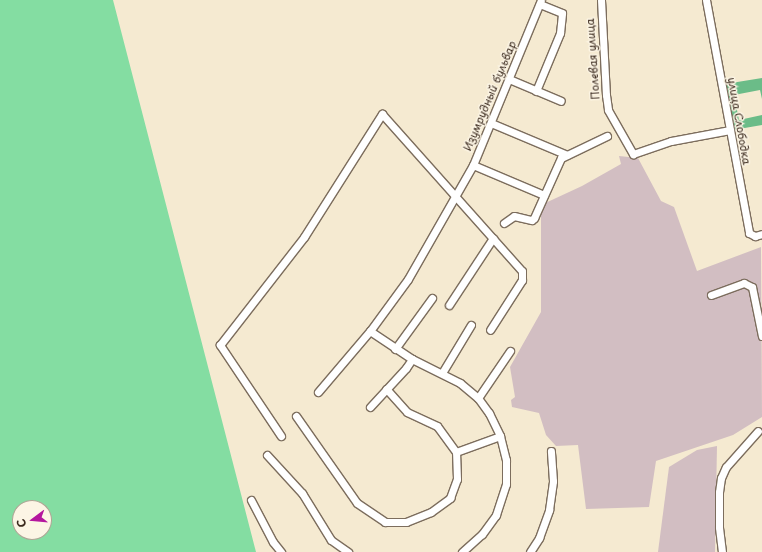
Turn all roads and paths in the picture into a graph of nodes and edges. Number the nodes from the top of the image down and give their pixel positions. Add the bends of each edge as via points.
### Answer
1 (601, 0) edge
2 (706, 0) edge
3 (541, 2) edge
4 (509, 79) junction
5 (536, 91) junction
6 (561, 101) dead end
7 (491, 123) junction
8 (730, 130) junction
9 (607, 136) dead end
10 (566, 155) junction
11 (473, 165) junction
12 (544, 195) junction
13 (454, 197) junction
14 (504, 223) dead end
15 (762, 234) edge
16 (493, 238) junction
17 (711, 295) dead end
18 (432, 298) dead end
19 (450, 305) dead end
20 (471, 325) dead end
21 (490, 330) dead end
22 (370, 331) junction
23 (762, 336) edge
24 (395, 349) junction
25 (510, 351) dead end
26 (412, 359) junction
27 (442, 373) junction
28 (386, 389) junction
29 (318, 392) dead end
30 (478, 398) junction
31 (370, 407) dead end
32 (296, 416) dead end
33 (758, 431) dead end
34 (281, 436) dead end
35 (500, 436) junction
36 (551, 451) dead end
37 (456, 452) junction
38 (267, 455) dead end
39 (251, 500) dead end
40 (281, 552) edge
41 (348, 552) edge
42 (462, 552) edge
43 (530, 552) edge
44 (722, 552) edge

1 - 8 street, Полевая улица via 608,110 633,154 671,141
2 - 8 street, улица Слободка
3 - 4 street, Изумрудный бульвар
3 - 5 street via 562,13 560,33
4 - 5 street
4 - 7 street, Изумрудный бульвар
5 - 6 street
7 - 10 street
7 - 11 street, Изумрудный бульвар
8 - 15 street, улица Слободка via 749,233 755,236
9 - 10 street
10 - 12 street via 561,158
11 - 12 street
11 - 13 street, Изумрудный бульвар
12 - 14 street via 532,220 516,215
13 - 16 street
13 - 22 street, Изумрудный бульвар via 408,279
13 - 34 street via 382,114 304,237 220,345
16 - 19 street
16 - 21 street via 522,271 522,280
17 - 23 street via 744,283 752,287
18 - 24 street
20 - 27 street
22 - 24 street
22 - 29 street, Изумрудный бульвар
24 - 26 street
25 - 30 street
26 - 27 street
26 - 28 street
27 - 30 street via 460,383
28 - 31 street
28 - 37 street via 407,412 437,426
30 - 35 street via 489,413
32 - 37 street via 357,503 385,522 406,522 431,512 450,498 457,479
33 - 44 street via 726,467 721,478 719,527
35 - 37 street
35 - 42 street via 506,460 506,484 496,515 482,534
36 - 43 street via 553,481 549,510 539,538
38 - 41 street via 302,493 331,540
39 - 40 street

